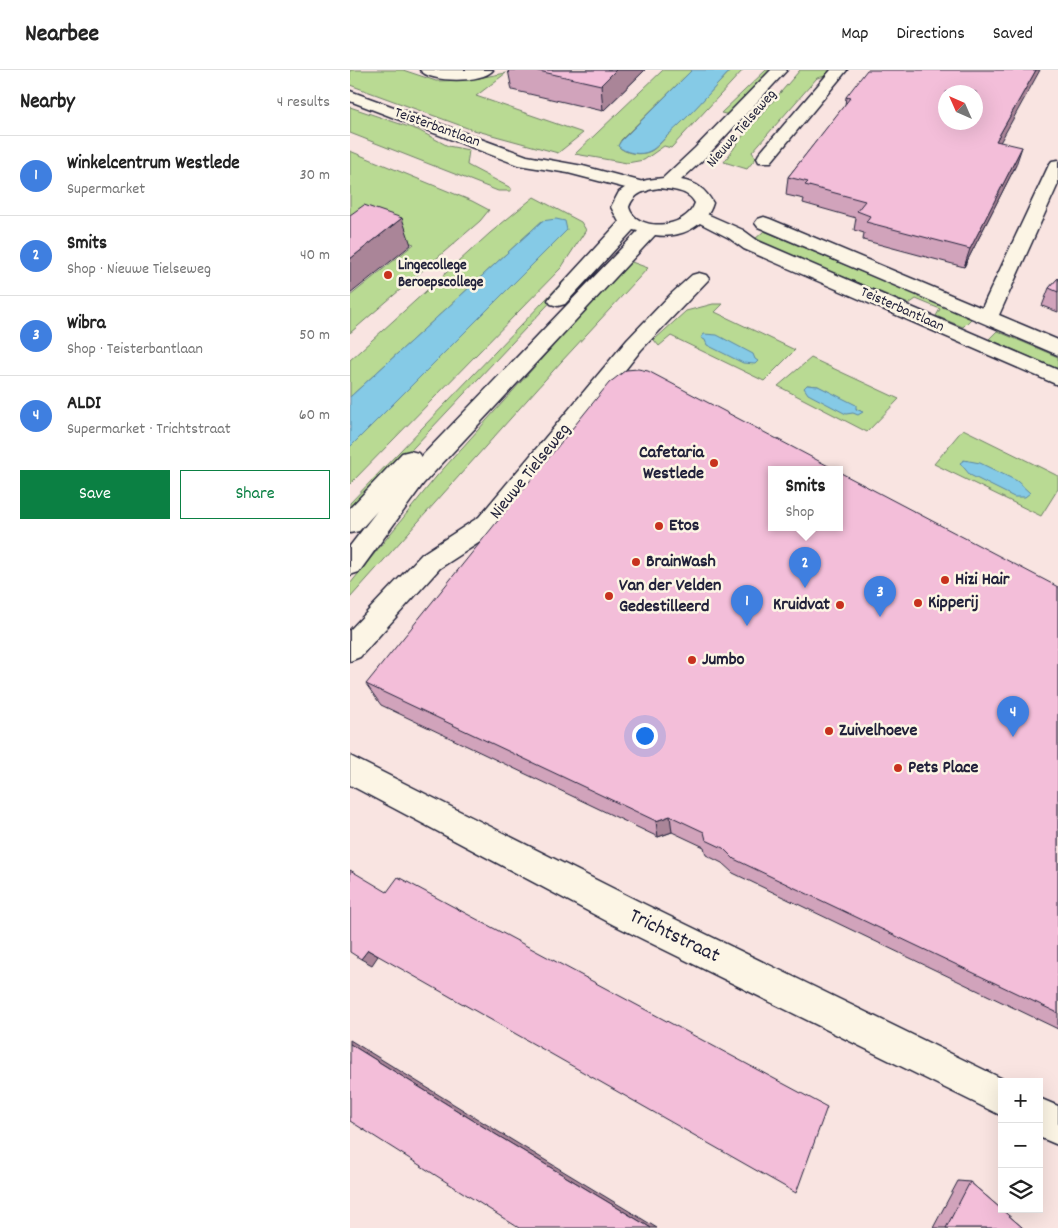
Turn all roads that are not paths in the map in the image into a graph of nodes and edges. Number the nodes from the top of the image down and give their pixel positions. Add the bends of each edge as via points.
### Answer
1 (428, 70) edge
2 (485, 70) edge
3 (779, 70) edge
4 (794, 70) edge
5 (838, 70) edge
6 (350, 96) edge
7 (765, 158) dead end
8 (524, 161) junction
9 (1057, 170) edge
10 (701, 177) junction
11 (668, 183) junction
12 (641, 186) junction
13 (623, 199) junction
14 (694, 220) junction
15 (764, 223) dead end
16 (640, 225) junction
17 (699, 279) dead end
18 (987, 318) junction
19 (1058, 348) edge
20 (1058, 378) edge
21 (350, 524) edge
22 (350, 566) edge
23 (350, 649) edge
24 (350, 770) edge
25 (998, 1096) edge
26 (1043, 1119) edge
27 (1058, 1126) edge

1 - 2 street via 455,76
3 - 11 street, Nieuwe Tielseweg
4 - 10 street, Nieuwe Tielseweg
5 - 7 street
6 - 8 street, Teisterbantlaan
8 - 12 street, Teisterbantlaan via 548,163
8 - 13 street, Teisterbantlaan via 536,171
9 - 18 street
10 - 11 street
10 - 14 street via 699,194 704,209
11 - 12 street
12 - 13 street
13 - 16 street via 621,211
14 - 16 street via 673,229
14 - 20 street, Teisterbantlaan via 727,240 746,242
15 - 18 street, Teisterbantlaan
16 - 21 street
16 - 22 street via 415,478
17 - 23 street, Nieuwe Tielseweg via 634,345 488,524 431,561
18 - 19 street, Teisterbantlaan
24 - 25 street, Trichtstraat via 626,913
26 - 27 street

